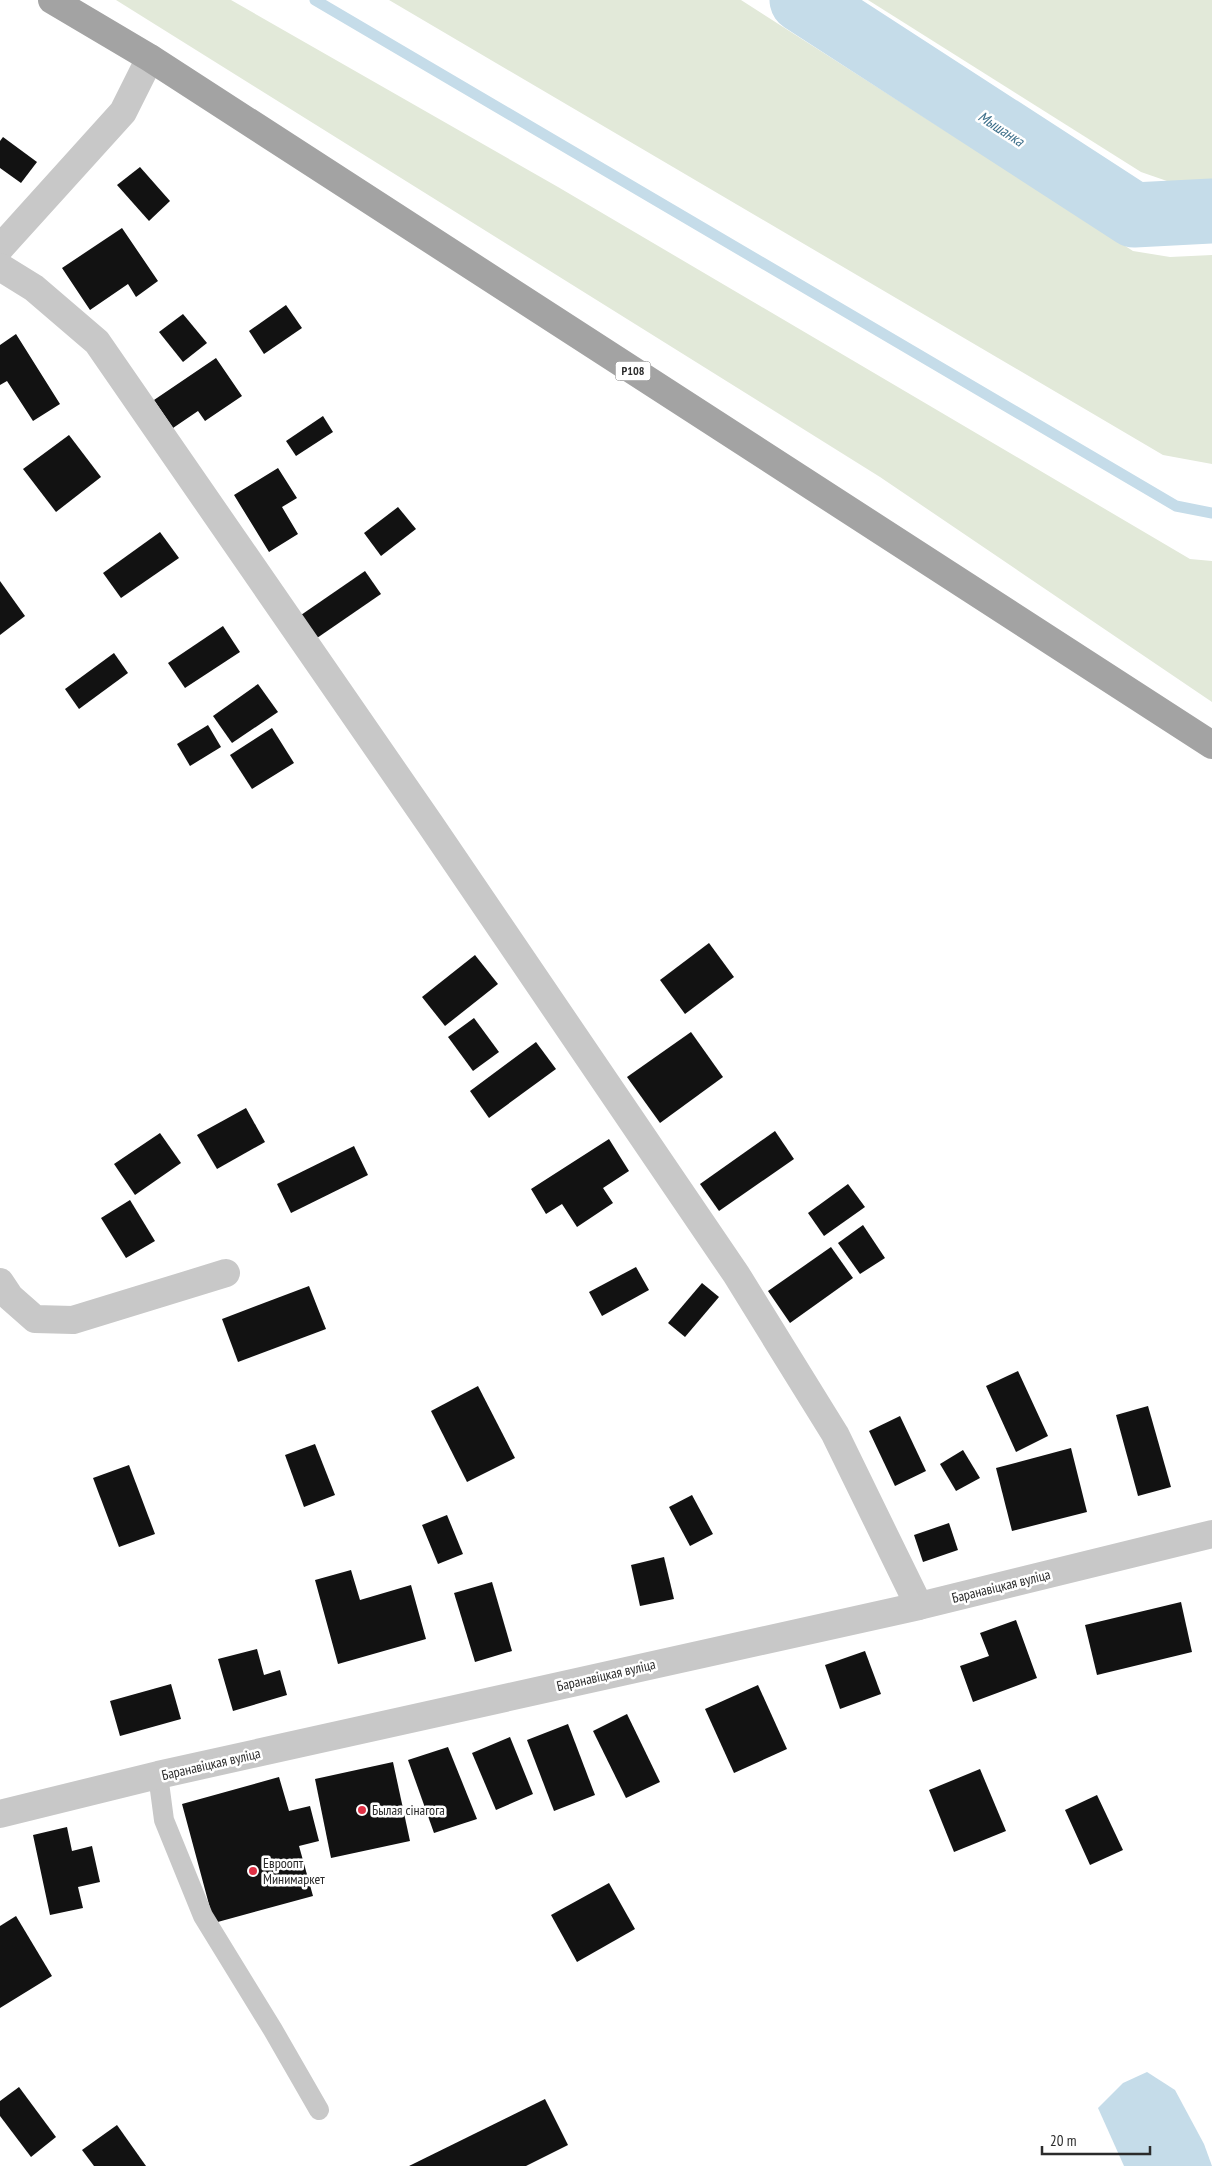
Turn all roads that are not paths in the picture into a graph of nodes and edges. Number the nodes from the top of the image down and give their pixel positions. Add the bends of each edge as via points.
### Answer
1 (52, 0) edge
2 (150, 58) junction
3 (0, 248) edge
4 (0, 267) edge
5 (1212, 745) edge
6 (226, 1273) dead end
7 (0, 1282) edge
8 (1212, 1534) edge
9 (918, 1606) junction
10 (158, 1775) junction
11 (0, 1814) edge
12 (319, 2110) dead end

1 - 2 main road, Р108
2 - 3 street via 123,112
2 - 5 main road, Р108
4 - 9 street via 34,288 97,342 424,816 741,1283 836,1434
6 - 7 street via 73,1320 35,1318 10,1297
8 - 9 street, Баранавіцкая вуліца
9 - 10 street, Баранавіцкая вуліца
10 - 11 street, Баранавіцкая вуліца
10 - 12 lane via 164,1820 203,1916

